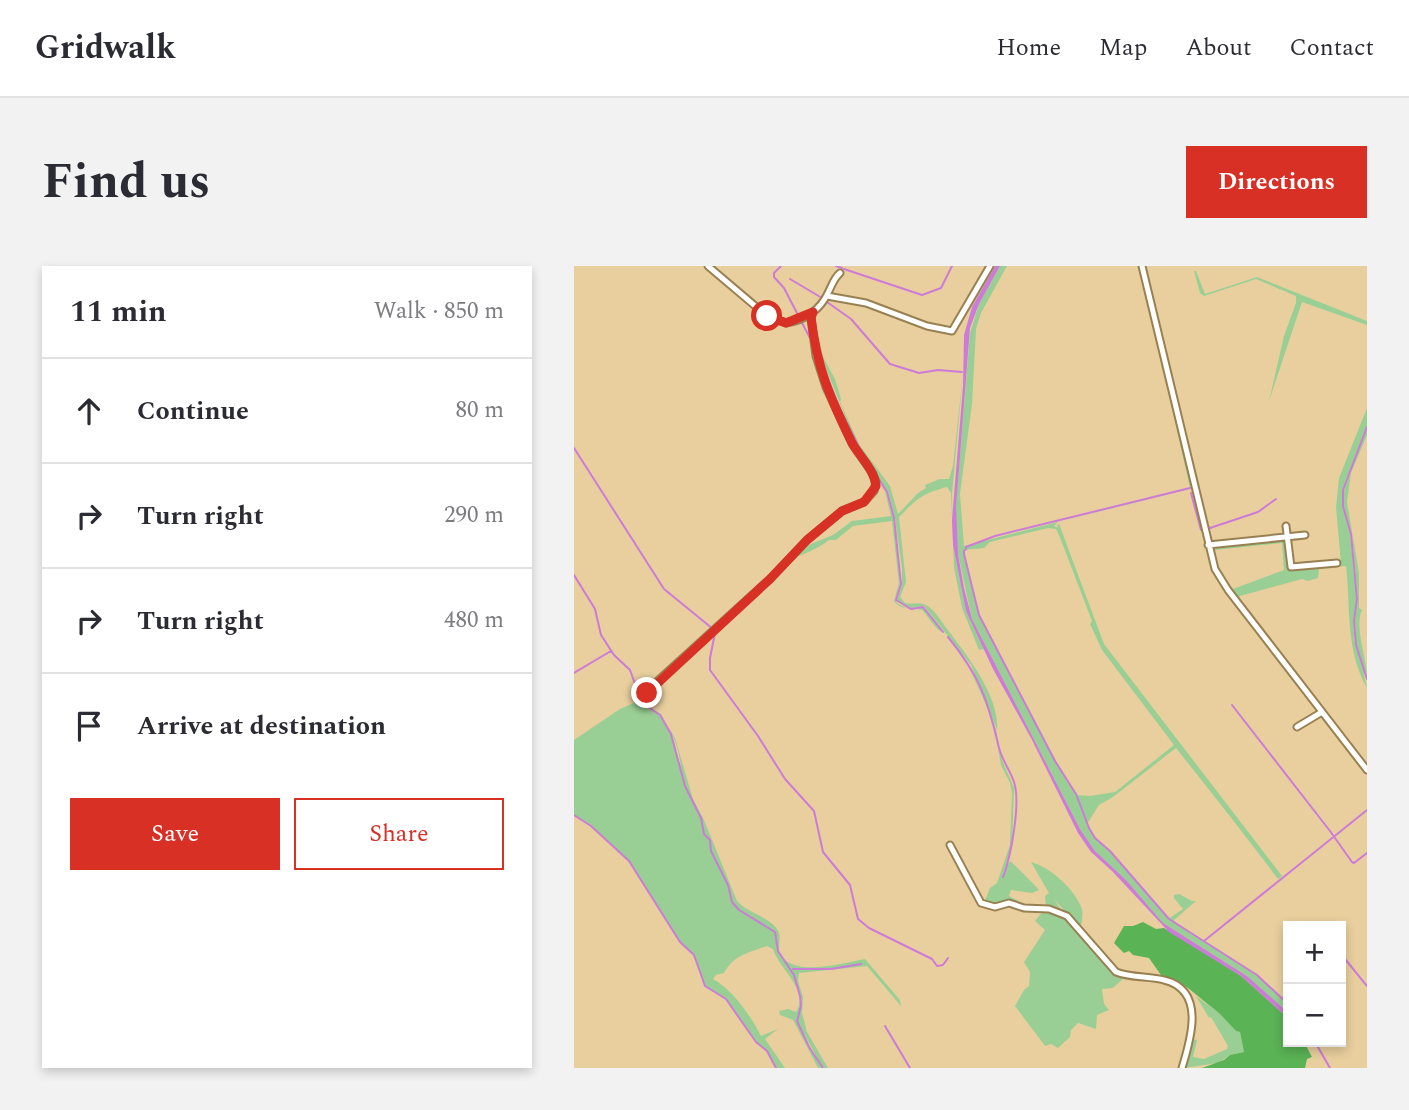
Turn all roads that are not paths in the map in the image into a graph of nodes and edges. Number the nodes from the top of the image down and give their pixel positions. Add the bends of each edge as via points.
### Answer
1 (708, 266) edge
2 (990, 266) edge
3 (1142, 266) edge
4 (840, 273) dead end
5 (827, 296) junction
6 (813, 312) junction
7 (1286, 526) dead end
8 (1305, 535) dead end
9 (1287, 537) junction
10 (1208, 545) junction
11 (1337, 563) dead end
12 (643, 701) dead end
13 (1322, 712) junction
14 (1297, 727) dead end
15 (1367, 770) edge
16 (950, 845) dead end
17 (1182, 1068) edge

1 - 6 street via 774,320 791,323
2 - 5 street via 952,331 866,303
3 - 10 street
4 - 5 street
5 - 6 street
6 - 12 street via 821,373 853,445 873,474 874,491 807,540 652,686
7 - 9 street
8 - 9 street
9 - 10 street
9 - 11 street via 1292,568
10 - 13 street via 1219,578
13 - 14 street
13 - 15 street
16 - 17 street via 981,903 1052,909 1067,916 1116,972 1161,979 1183,990 1193,1018

